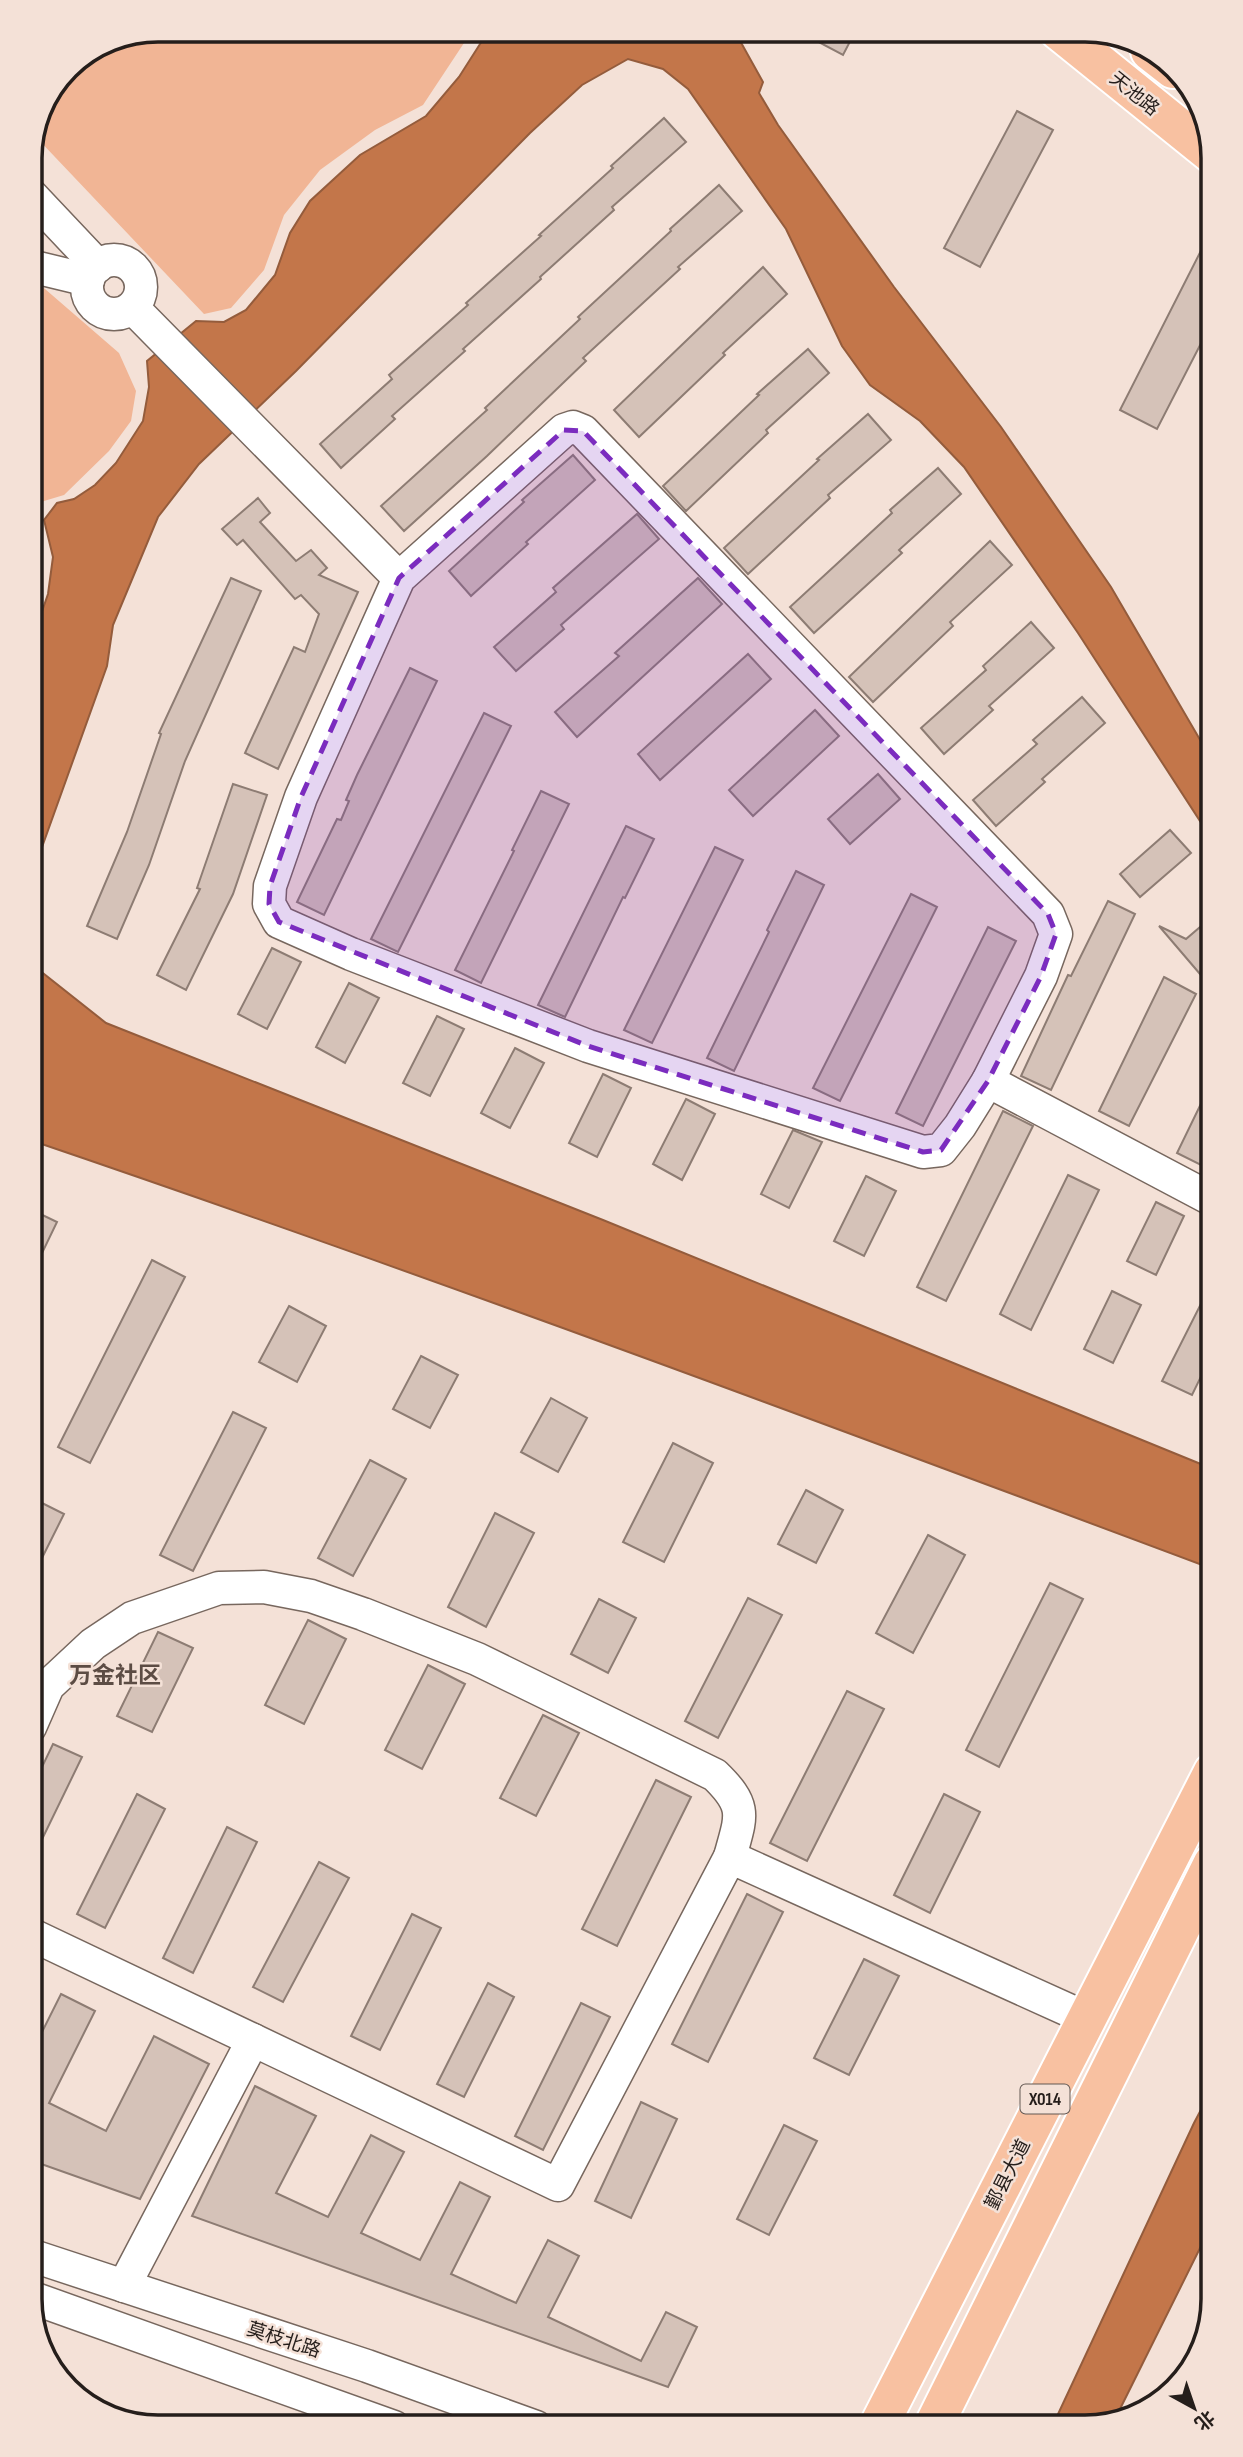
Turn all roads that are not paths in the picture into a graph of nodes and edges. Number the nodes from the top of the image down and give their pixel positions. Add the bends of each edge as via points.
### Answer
1 (1073, 42) edge
2 (1200, 144) edge
3 (42, 209) edge
4 (42, 267) edge
5 (93, 273) junction
6 (399, 578) junction
7 (988, 1082) junction
8 (1201, 1194) edge
9 (42, 1700) edge
10 (1201, 1795) edge
11 (730, 1857) junction
12 (1201, 1887) edge
13 (42, 1940) edge
14 (1086, 2018) junction
15 (253, 2040) junction
16 (42, 2259) edge
17 (124, 2286) junction
18 (42, 2301) edge
19 (360, 2415) edge
20 (503, 2415) edge
21 (884, 2415) edge
22 (939, 2415) edge

1 - 2 main road, 天池路
3 - 5 street
4 - 5 street
5 - 6 street via 89,298 100,311 117,314 132,307
6 - 7 street via 564,430 583,431 1048,914 1056,934
6 - 7 street via 300,797 270,886 269,904 279,922 588,1046 923,1152 941,1150
7 - 8 street
9 - 11 street via 48,1686 93,1644 132,1618 219,1588 311,1596 477,1659 715,1775 737,1798 740,1821
10 - 14 main road, 鄞县大道 / X014
11 - 14 street
11 - 15 street via 558,2185
12 - 22 main road, X014
13 - 15 street
14 - 21 main road, 鄞县大道 / X014
15 - 17 street
16 - 17 street, 莫枝北路
17 - 20 street, 莫枝北路
18 - 19 street

